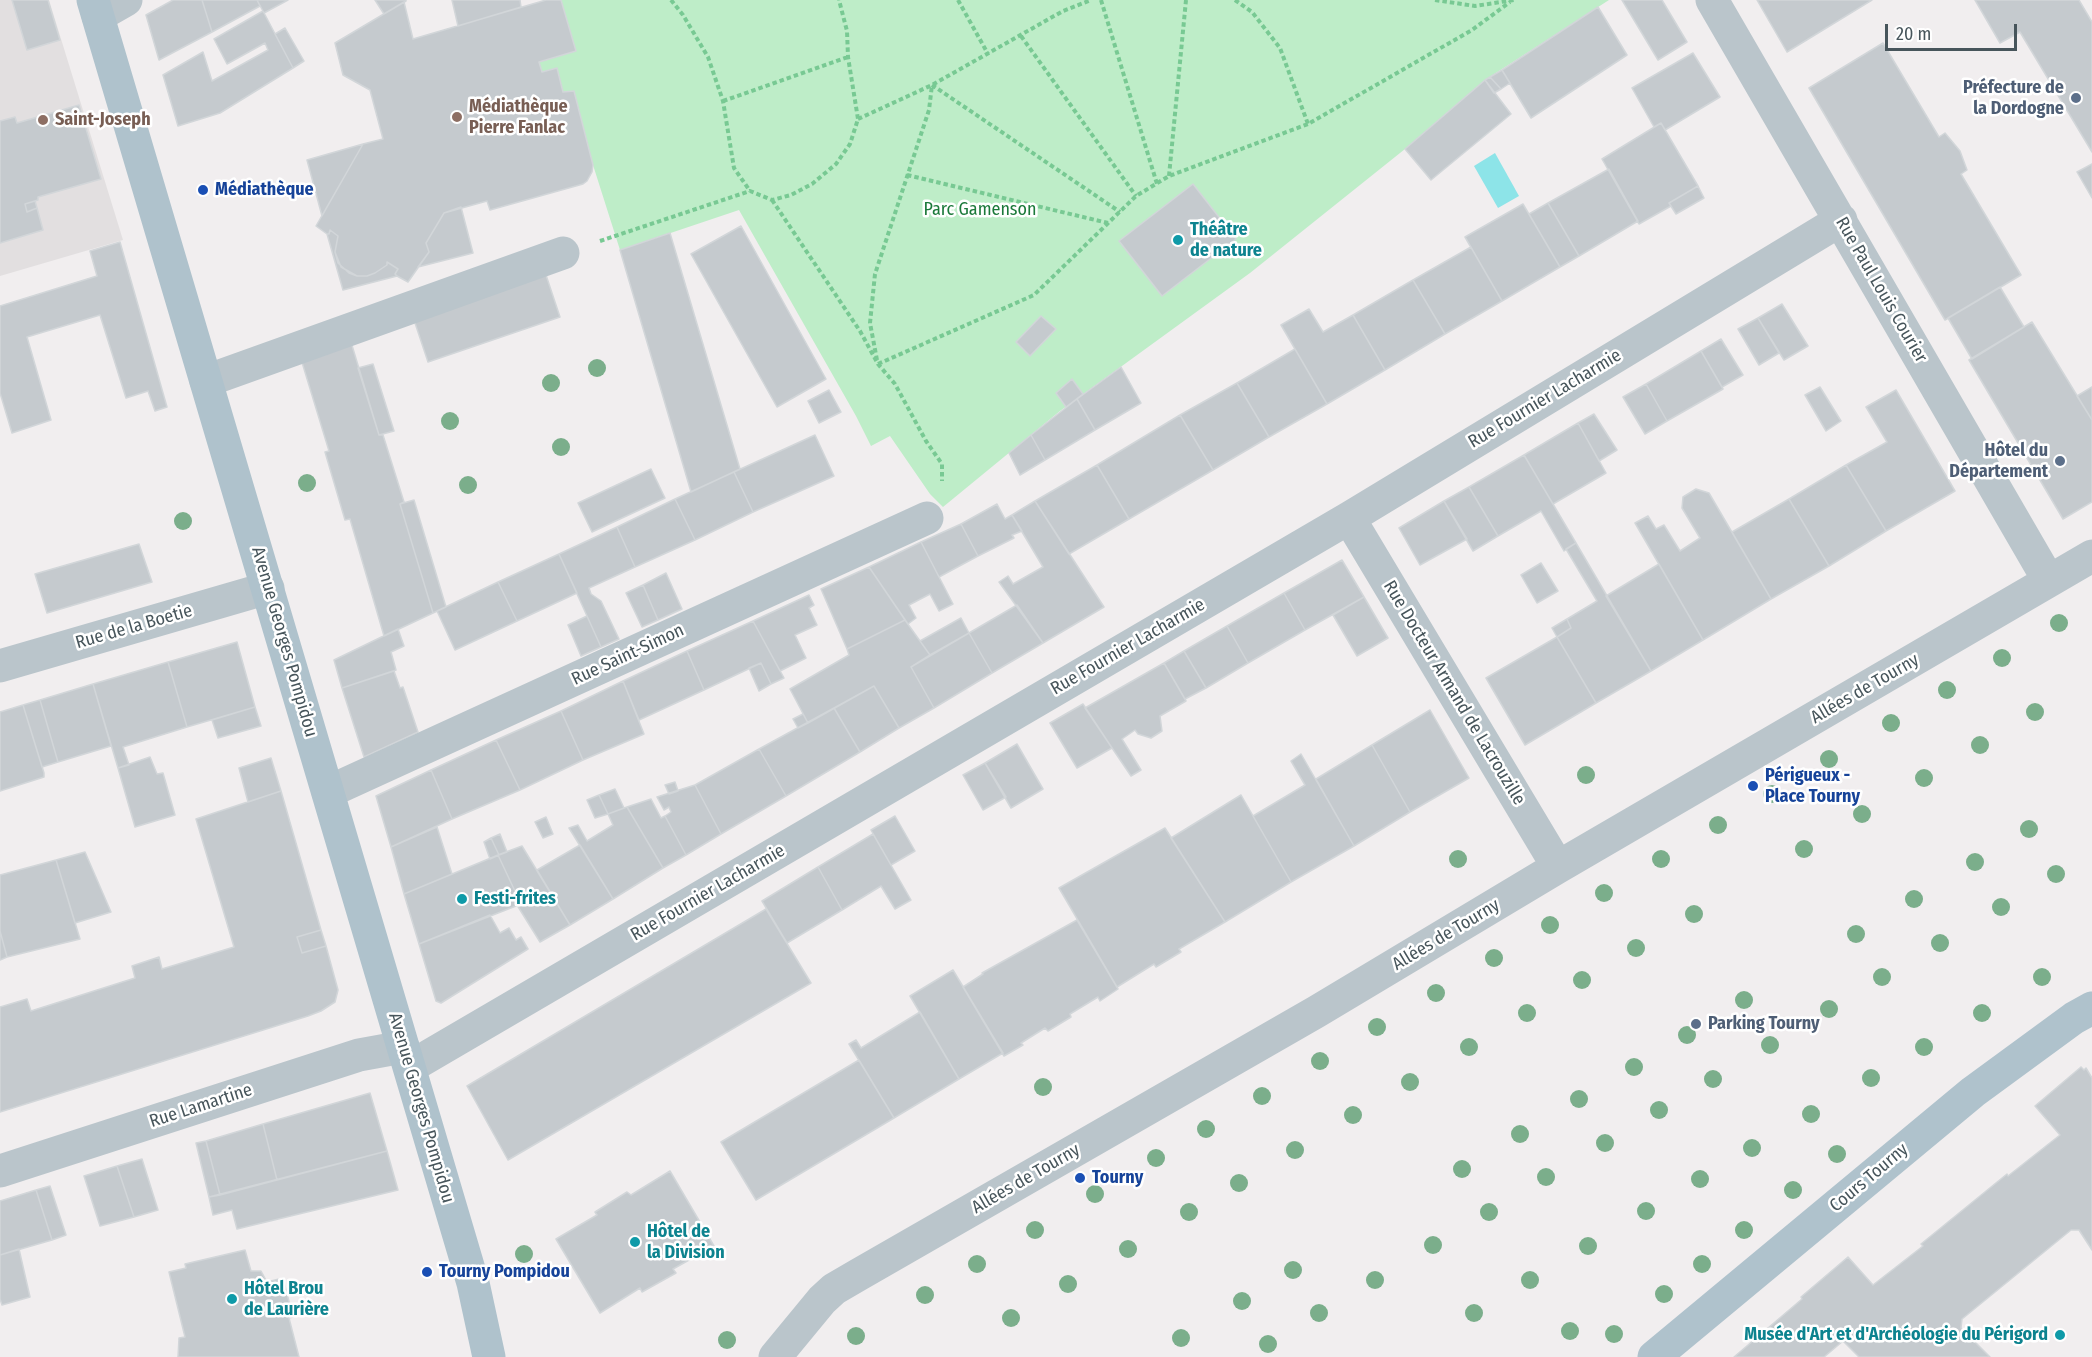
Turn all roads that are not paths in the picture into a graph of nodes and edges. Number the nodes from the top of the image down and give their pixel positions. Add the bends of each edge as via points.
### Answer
1 (126, 0) edge
2 (1712, 0) edge
3 (95, 8) edge
4 (1841, 220) junction
5 (563, 253) road end
6 (206, 381) junction
7 (927, 518) road end
8 (1349, 518) junction
9 (2092, 556) edge
10 (2049, 581) junction
11 (268, 588) junction
12 (0, 666) edge
13 (328, 792) junction
14 (1558, 867) junction
15 (2092, 1008) edge
16 (407, 1057) junction
17 (0, 1171) edge
18 (473, 1283) junction
19 (806, 1320) junction
20 (489, 1357) edge
21 (512, 1357) edge
22 (775, 1357) edge
23 (792, 1357) edge
24 (1654, 1357) edge

1 - 3 street
2 - 4 street, Rue Paul Louis Courier
3 - 6 main road, Avenue Georges Pompidou
4 - 8 street, Rue Fournier Lacharmie
4 - 10 street, Rue Paul Louis Courier
5 - 6 street
6 - 11 main road, Avenue Georges Pompidou
7 - 13 street, Rue Saint-Simon
8 - 14 street, Rue Docteur Armand de Lacrouzille
8 - 16 street, Rue Fournier Lacharmie
9 - 10 street, Allées de Tourny
10 - 14 street, Allées de Tourny
11 - 12 street, Rue de la Boetie
11 - 13 main road, Avenue Georges Pompidou
13 - 16 main road, Avenue Georges Pompidou
14 - 19 street, Allées de Tourny via 1326,1006 834,1289
15 - 24 main road, Cours Tourny via 1972,1092
16 - 17 street, Rue Lamartine via 359,1055
16 - 18 main road, Avenue Georges Pompidou
18 - 20 main road, Avenue Georges Pompidou
18 - 21 main road, Avenue Georges Pompidou via 499,1339
19 - 22 street, Allées de Tourny
19 - 23 street, Allées de Tourny

